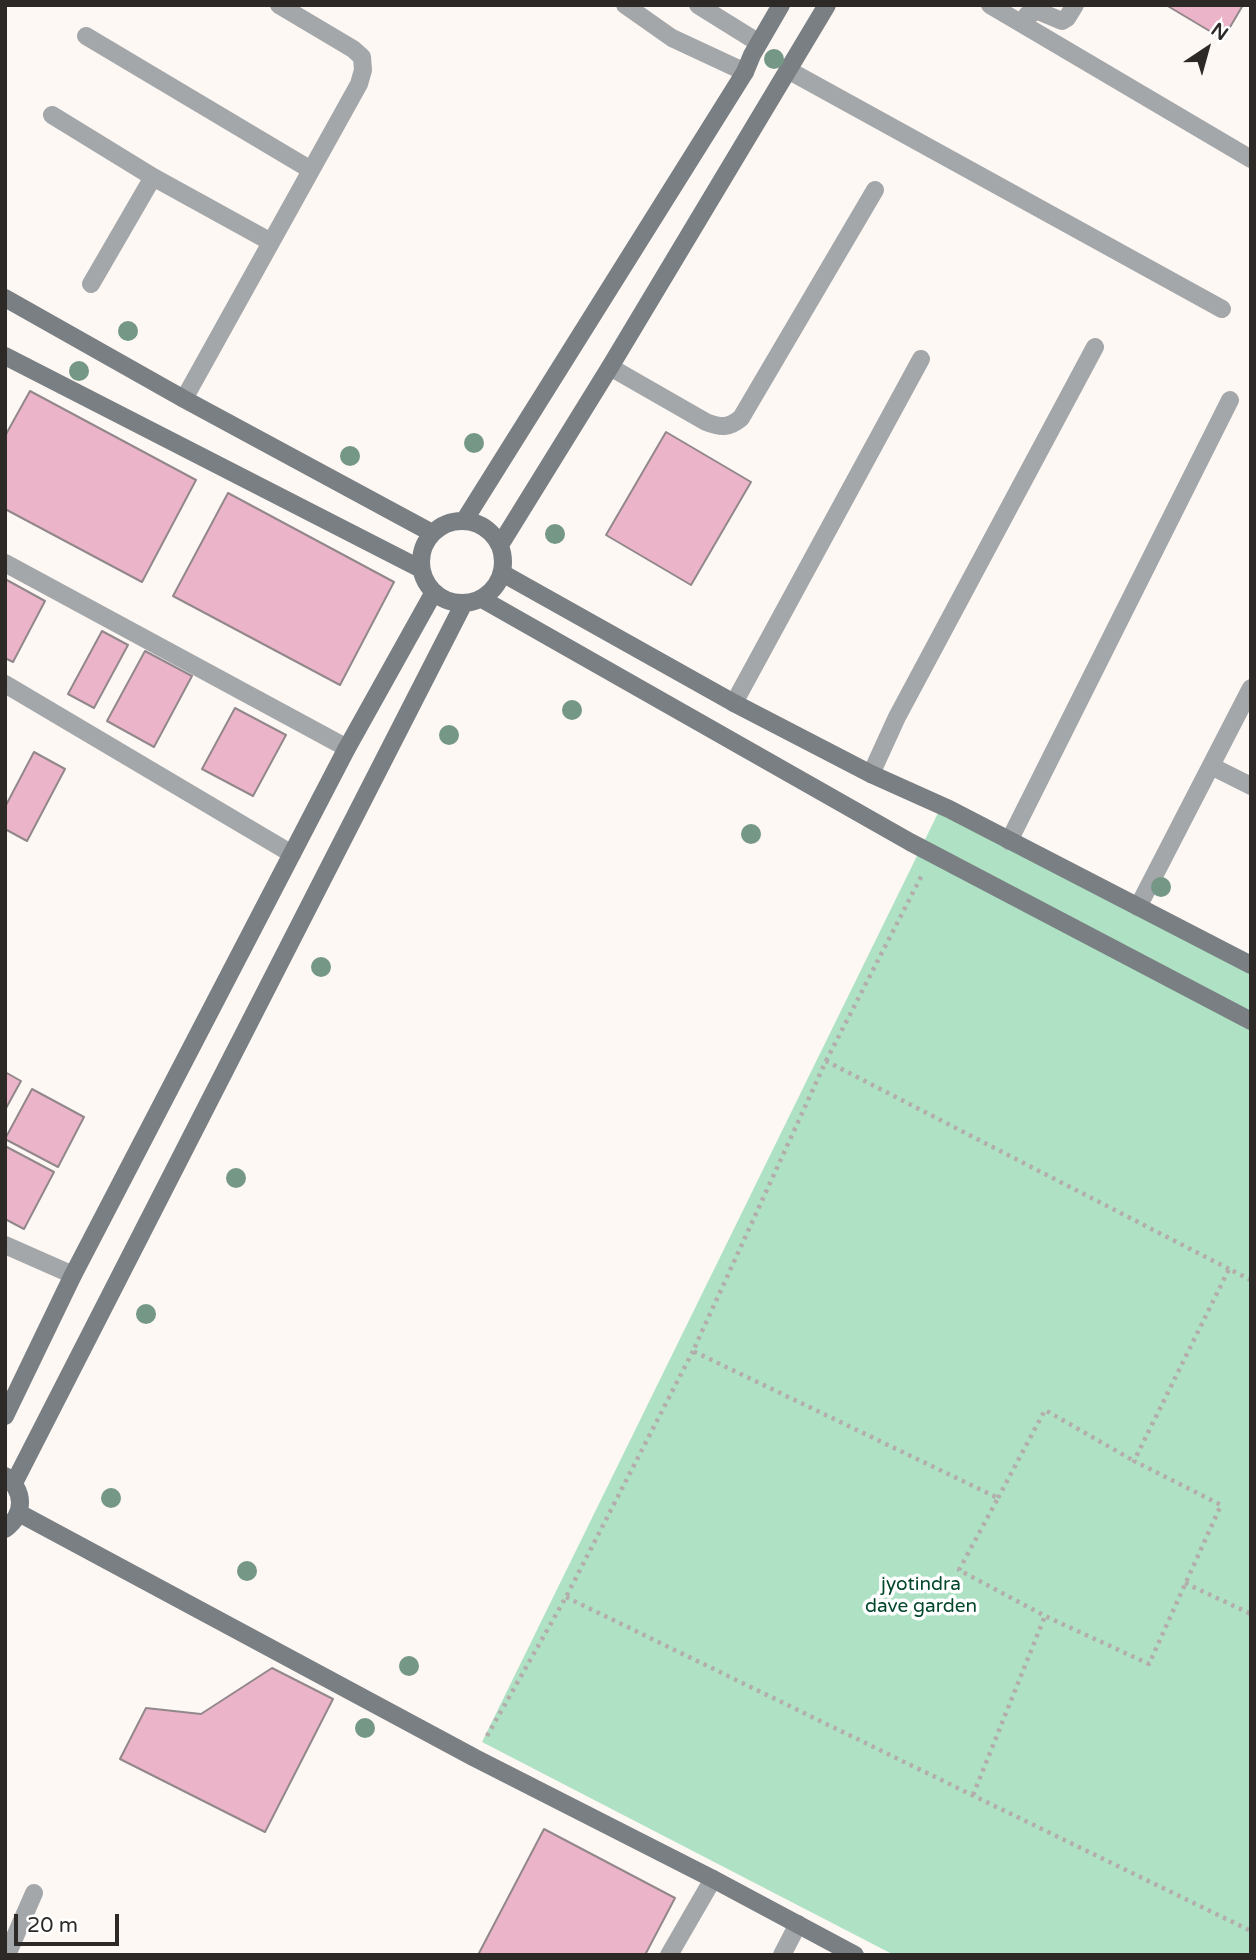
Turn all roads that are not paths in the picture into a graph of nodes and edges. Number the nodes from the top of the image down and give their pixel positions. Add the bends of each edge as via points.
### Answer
1 (279, 5) edge
2 (625, 5) edge
3 (698, 5) edge
4 (780, 5) edge
5 (827, 5) edge
6 (990, 5) edge
7 (1075, 5) edge
8 (1022, 24) junction
9 (86, 36) dead end
10 (759, 43) junction
11 (788, 70) junction
12 (745, 72) junction
13 (52, 115) dead end
14 (1251, 159) edge
15 (311, 170) junction
16 (153, 177) junction
17 (875, 190) dead end
18 (271, 242) junction
19 (91, 284) dead end
20 (5, 298) edge
21 (1222, 309) dead end
22 (1095, 347) dead end
23 (5, 356) edge
24 (921, 359) dead end
25 (610, 368) junction
26 (184, 399) junction
27 (1230, 400) dead end
28 (464, 521) junction
29 (432, 533) junction
30 (500, 545) junction
31 (5, 563) edge
32 (421, 569) junction
33 (502, 573) junction
34 (433, 592) junction
35 (482, 599) junction
36 (464, 603) junction
37 (5, 684) edge
38 (1251, 688) edge
39 (734, 703) junction
40 (347, 748) junction
41 (1211, 766) junction
42 (871, 774) junction
43 (1251, 786) edge
44 (1009, 841) junction
45 (292, 854) junction
46 (1138, 907) junction
47 (1251, 965) edge
48 (1251, 1021) edge
49 (5, 1245) edge
50 (74, 1275) junction
51 (5, 1416) edge
52 (10, 1480) edge
53 (19, 1513) junction
54 (5, 1529) edge
55 (713, 1879) junction
56 (34, 1893) dead end
57 (798, 1924) junction
58 (7, 1955) edge
59 (669, 1955) edge
60 (782, 1955) edge
61 (855, 1955) edge

1 - 15 street via 362,57 359,84
2 - 12 street via 673,38
3 - 10 street
4 - 10 street
5 - 11 street
6 - 8 street
7 - 8 street via 1062,21 1038,11 1027,15
8 - 14 street
9 - 15 street
10 - 12 street
11 - 21 street
11 - 25 street
12 - 28 street
13 - 16 street
15 - 18 street
16 - 18 street
16 - 19 street
17 - 25 street via 741,418 732,426 706,422
18 - 26 street
20 - 26 street
22 - 42 street
23 - 32 street
24 - 39 street
25 - 30 street
26 - 29 street
27 - 44 street
28 - 29 street via 443,525
28 - 30 street via 485,527
29 - 32 street via 421,556
30 - 33 street
31 - 40 street
32 - 34 street
33 - 35 street via 494,590
33 - 39 street
34 - 36 street via 444,600
34 - 40 street
35 - 36 street
35 - 48 street via 933,854
36 - 52 street
37 - 45 street
38 - 41 street
39 - 42 street
40 - 45 street
41 - 43 street
41 - 46 street
42 - 44 street
44 - 46 street
45 - 50 street
46 - 47 street
49 - 50 street
50 - 51 street
52 - 53 street via 21,1503
53 - 54 street
53 - 55 street via 474,1758
55 - 57 street
55 - 59 street
56 - 58 street
57 - 60 street
57 - 61 street

